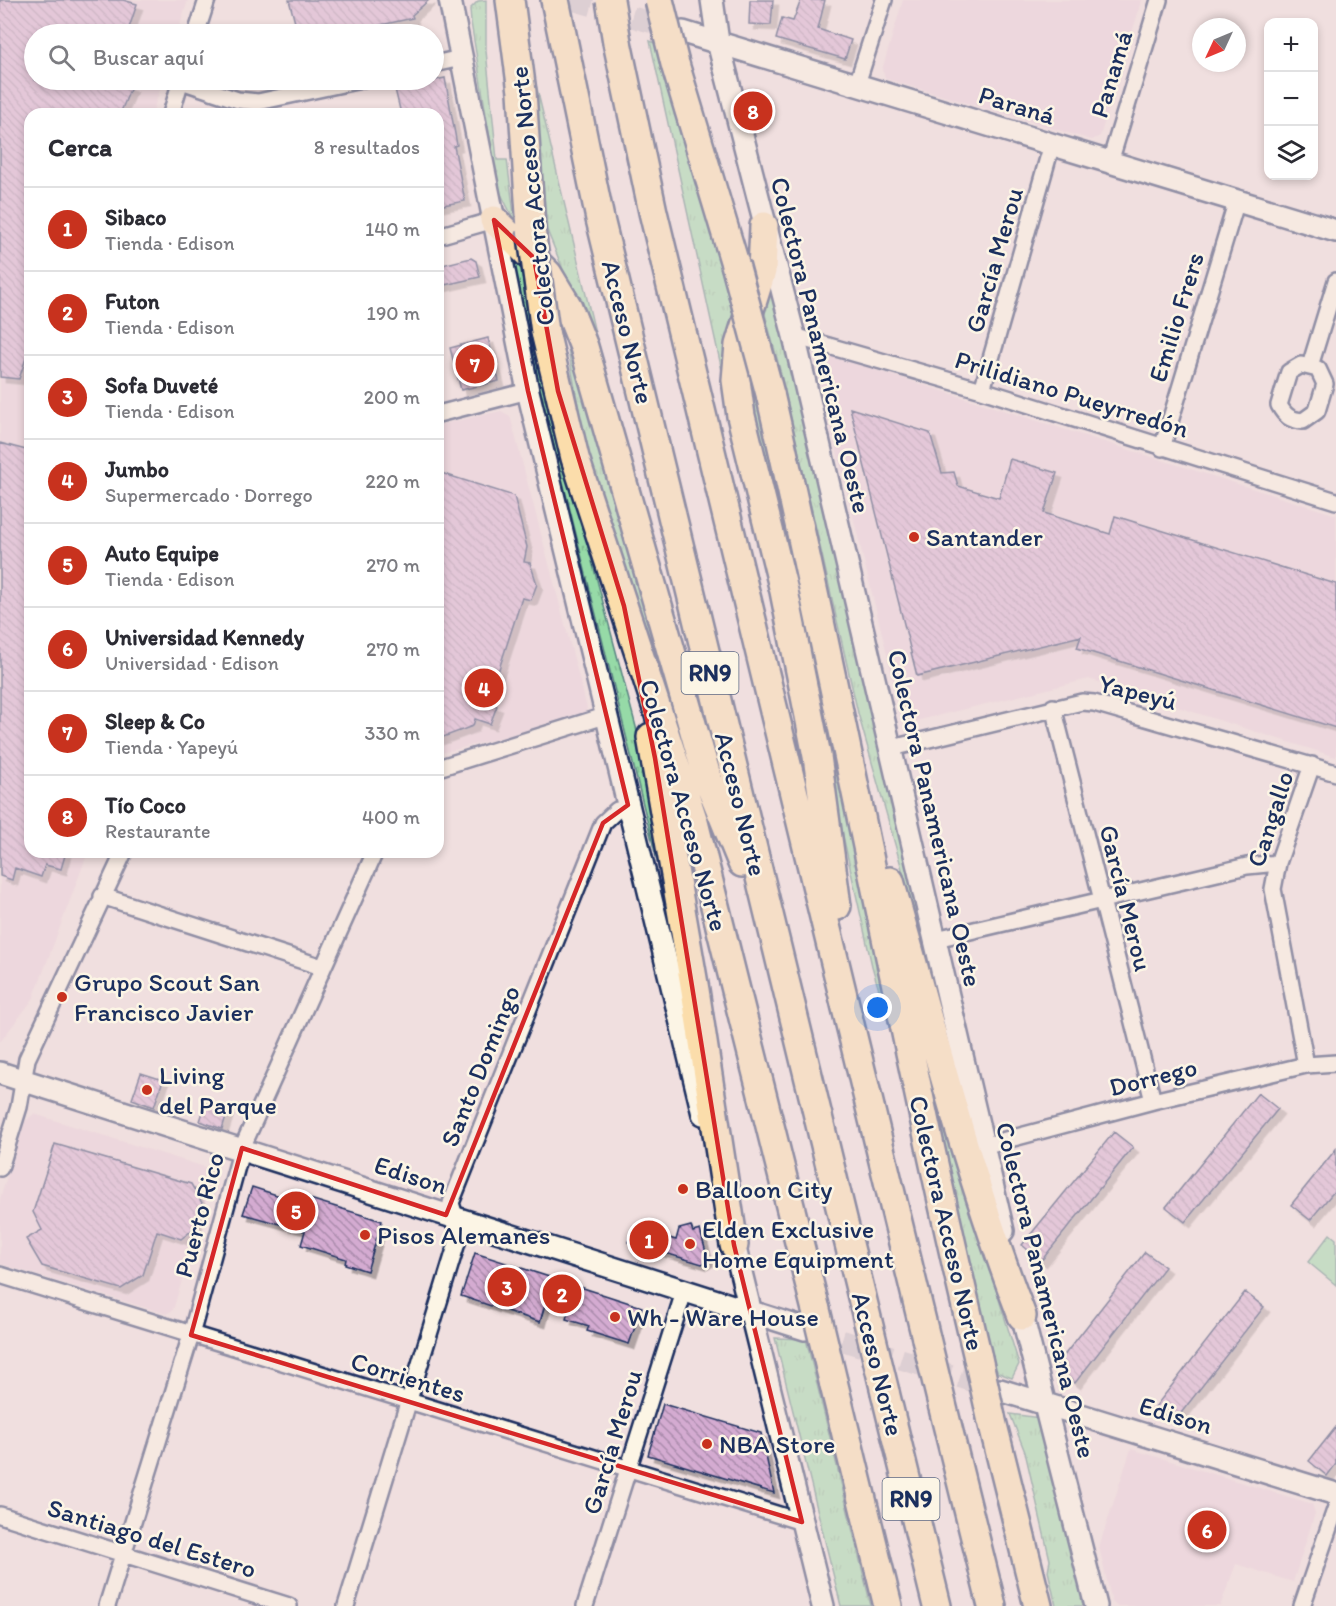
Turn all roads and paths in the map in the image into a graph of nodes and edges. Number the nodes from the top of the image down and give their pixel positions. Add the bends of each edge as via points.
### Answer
1 (207, 0) edge
2 (450, 0) edge
3 (510, 0) edge
4 (610, 0) edge
5 (659, 0) edge
6 (712, 0) edge
7 (884, 0) edge
8 (1159, 0) edge
9 (557, 11) edge
10 (199, 24) edge
11 (683, 32) tunnel mouth
12 (718, 42) junction
13 (461, 58) junction
14 (444, 62) edge
15 (857, 84) junction
16 (178, 90) edge
17 (210, 90) edge
18 (314, 90) edge
19 (173, 108) edge
20 (1052, 144) junction
21 (1110, 162) junction
22 (1237, 200) junction
23 (494, 220) junction
24 (764, 226) junction
25 (1336, 231) edge
26 (444, 234) edge
27 (1336, 280) edge
28 (794, 336) junction
29 (1310, 366) dead end
30 (982, 390) junction
31 (528, 391) junction
32 (444, 412) edge
33 (1162, 448) junction
34 (1336, 501) edge
35 (624, 606) junction
36 (829, 661) junction
37 (1053, 707) junction
38 (608, 715) junction
39 (892, 748) junction
40 (1312, 765) junction
41 (444, 766) edge
42 (1336, 773) edge
43 (631, 818) junction
44 (121, 858) edge
45 (372, 858) edge
46 (1278, 863) junction
47 (102, 896) junction
48 (1102, 901) junction
49 (936, 939) junction
50 (775, 944) junction
51 (322, 967) junction
52 (856, 1047) junction
53 (1336, 1063) edge
54 (1306, 1065) junction
55 (0, 1072) edge
56 (22, 1080) junction
57 (1153, 1101) junction
58 (984, 1146) junction
59 (242, 1148) junction
60 (0, 1167) edge
61 (456, 1218) junction
62 (734, 1245) junction
63 (0, 1275) edge
64 (684, 1292) junction
65 (749, 1312) junction
66 (1022, 1316) junction
67 (811, 1319) junction
68 (191, 1335) junction
69 (1000, 1390) tunnel mouth
70 (410, 1402) junction
71 (1043, 1402) junction
72 (628, 1470) junction
73 (1336, 1494) edge
74 (1336, 1507) edge
75 (0, 1515) edge
76 (802, 1522) junction
77 (123, 1554) junction
78 (107, 1606) edge
79 (289, 1606) edge
80 (346, 1606) edge
81 (585, 1606) edge
82 (823, 1606) edge
83 (888, 1606) edge
84 (937, 1606) edge
85 (992, 1606) edge
86 (1038, 1606) edge
87 (1096, 1606) edge
88 (1302, 1606) edge

1 - 10 street
2 - 13 street
3 - 35 highway, Colectora Acceso Norte, bridge via 522,92 531,229 545,332 575,458
4 - 52 highway, Acceso Norte / RN9, bridge via 653,212
5 - 36 highway, Colectora Acceso Norte, bridge via 770,394
6 - 12 street, Colectora Panamericana Oeste
7 - 15 street
8 - 21 street, Panamá
9 - 50 highway, Acceso Norte / RN9 via 600,219
11 - 12 street, Paraná
12 - 15 street, Paraná
12 - 24 street, Colectora Panamericana Oeste
13 - 14 street
13 - 23 street
15 - 20 street, Paraná
16 - 19 street
17 - 18 street via 258,102
20 - 21 street, Paraná
20 - 30 street, García Merou
21 - 22 street, Paraná
22 - 25 street, Paraná
22 - 33 street, Emilio Frers
23 - 26 street
23 - 31 street
23 - 50 highway via 549,274 584,347 708,780
24 - 28 street, Colectora Panamericana Oeste
24 - 52 highway via 762,271 739,345 736,380 817,756
27 - 29 street
28 - 30 street, Prilidiano Pueyrredón
28 - 39 street, Colectora Panamericana Oeste
30 - 33 street, Prilidiano Pueyrredón
31 - 32 street
31 - 38 street
33 - 34 street, Prilidiano Pueyrredón
35 - 62 highway via 661,793
35 - 67 highway, Colectora Acceso Norte via 694,822
36 - 66 highway via 969,1161
36 - 86 highway, Colectora Acceso Norte, bridge via 931,1158
37 - 39 street, Yapeyú
37 - 40 street, Yapeyú via 1094,703
37 - 48 street, García Merou
38 - 41 street
38 - 43 street
39 - 49 street, Colectora Panamericana Oeste
40 - 42 street, Yapeyú
40 - 46 street, Cangallo
43 - 61 street, Santo Domingo via 617,810 603,823 451,1203
43 - 62 street
44 - 47 street
45 - 51 street, Puerto Rico
46 - 48 street
46 - 54 street, Cangallo via 1274,889
47 - 51 street
47 - 56 street via 27,1059
48 - 49 street
48 - 57 street, García Merou
49 - 58 street, Colectora Panamericana Oeste
50 - 84 highway, Acceso Norte / RN9, bridge
51 - 59 street, Puerto Rico
52 - 85 highway, Acceso Norte / RN9, bridge
53 - 54 street, Dorrego
54 - 57 street, Dorrego
55 - 56 street, Edison
56 - 59 street, Edison
56 - 60 street via 19,1107
57 - 58 street, Dorrego
58 - 66 street, Colectora Panamericana Oeste
59 - 61 street, Edison
59 - 68 street, Puerto Rico
61 - 64 street, Edison
61 - 70 street, Santo Domingo via 460,1233
62 - 65 street
63 - 68 street, Corrientes
64 - 65 street, Edison
64 - 72 street, García Merou
65 - 67 street, Edison
65 - 76 street
66 - 71 street, Colectora Panamericana Oeste
67 - 83 highway, Colectora Acceso Norte, bridge via 833,1381
68 - 70 street, Corrientes
68 - 77 street, Puerto Rico
69 - 71 street, Edison
70 - 72 street, Corrientes
70 - 80 street, Santo Domingo
71 - 73 street, Edison
71 - 87 street, Colectora Panamericana Oeste
72 - 76 street, Corrientes
72 - 81 street, García Merou
74 - 88 street
75 - 77 street, Santiago del Estero
76 - 82 street
77 - 78 street, Puerto Rico
77 - 79 street, Santiago del Estero

